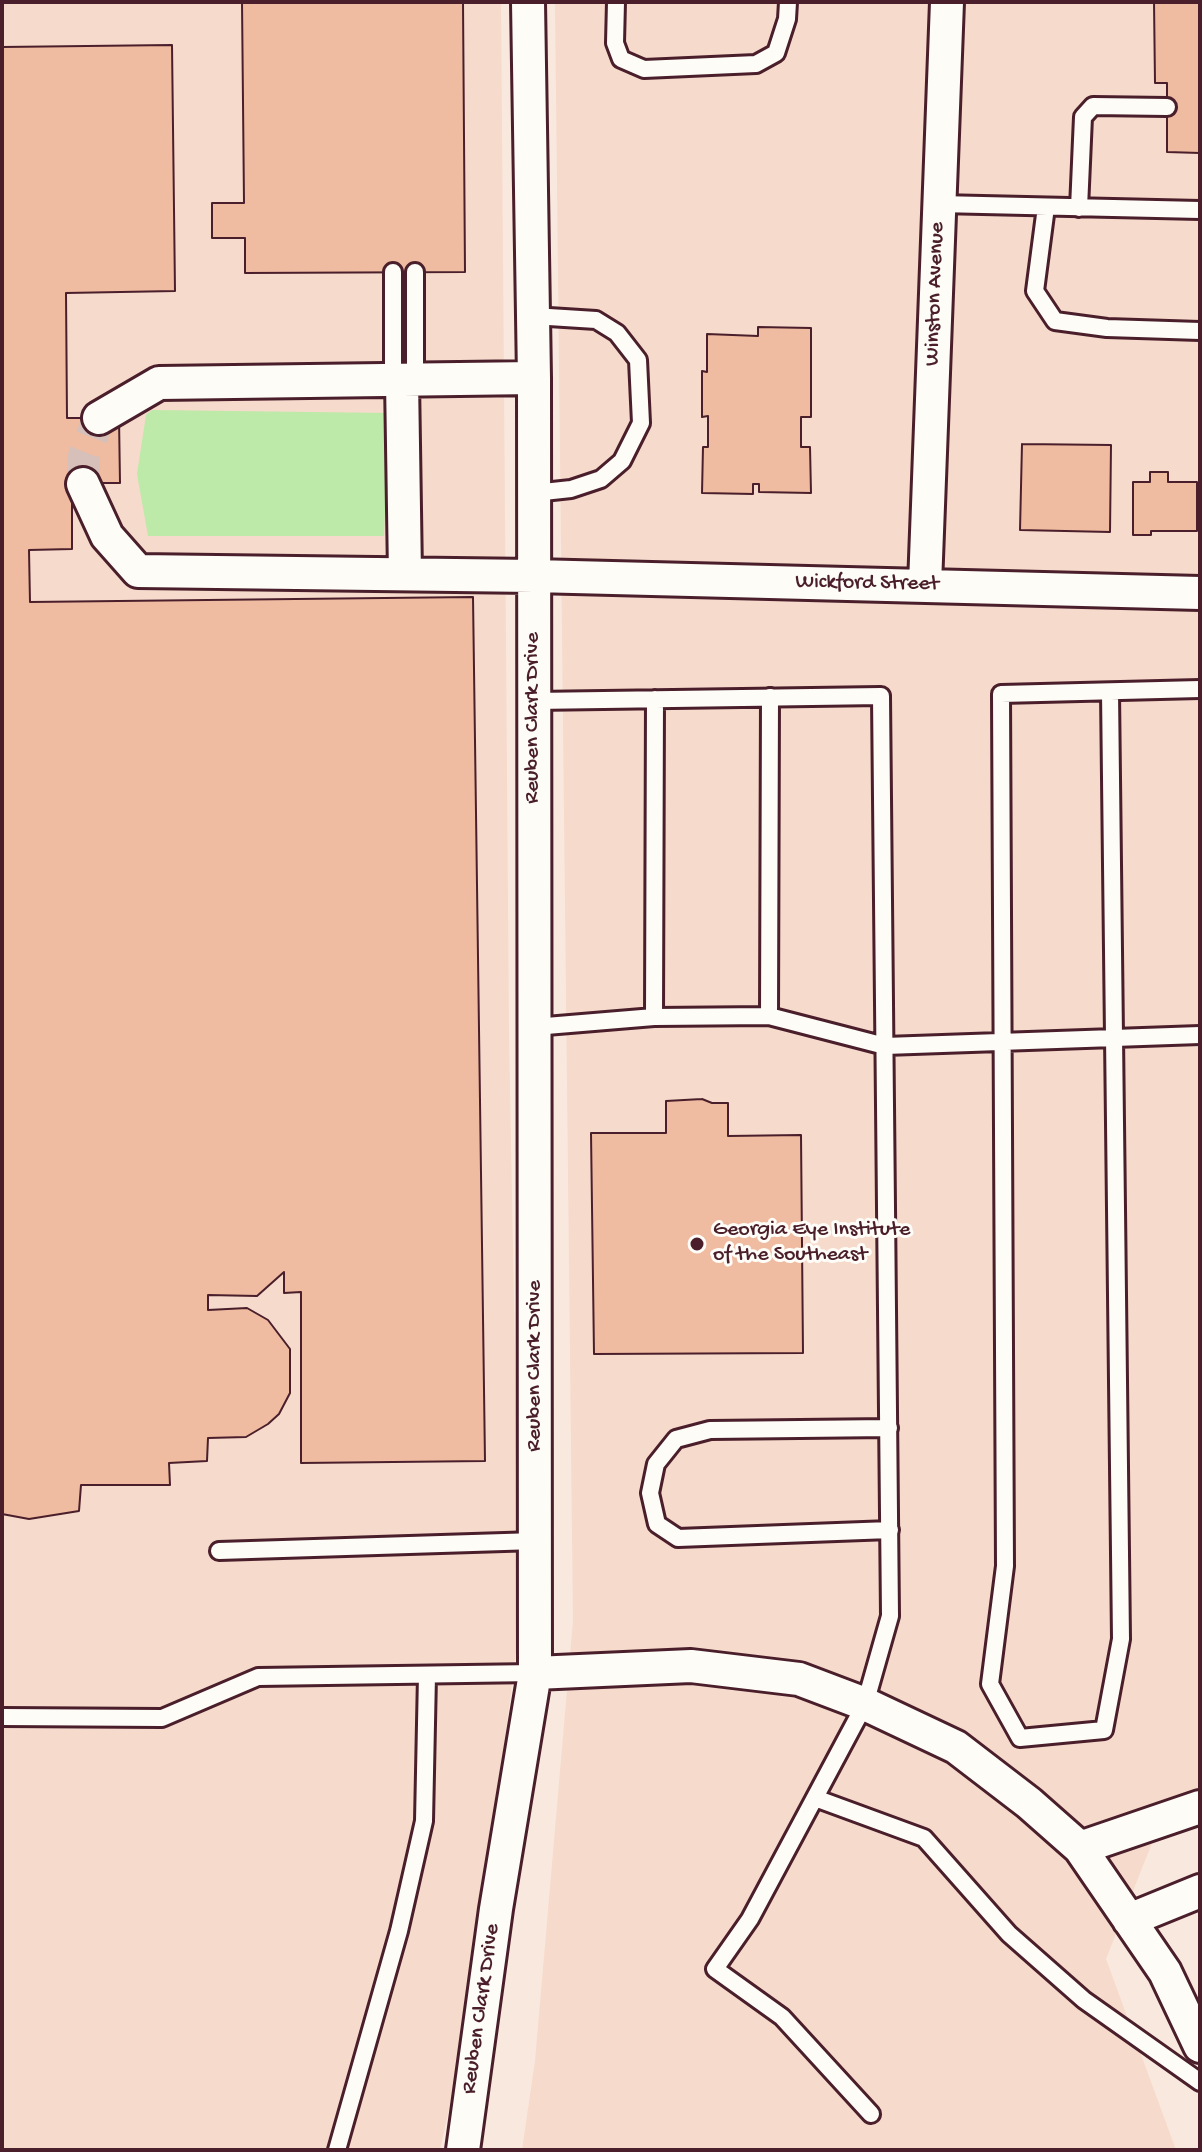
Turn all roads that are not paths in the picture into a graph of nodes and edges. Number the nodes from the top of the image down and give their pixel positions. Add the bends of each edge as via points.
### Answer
1 (528, 2) edge
2 (616, 2) edge
3 (788, 2) edge
4 (947, 2) edge
5 (1167, 107) dead end
6 (939, 204) junction
7 (1046, 207) junction
8 (1079, 208) junction
9 (1200, 210) edge
10 (393, 272) dead end
11 (415, 272) dead end
12 (533, 316) junction
13 (1200, 331) edge
14 (534, 378) junction
15 (403, 380) junction
16 (99, 418) tunnel mouth
17 (83, 484) tunnel mouth
18 (534, 493) junction
19 (405, 574) junction
20 (534, 576) junction
21 (925, 585) junction
22 (1200, 593) edge
23 (1200, 689) edge
24 (1110, 692) junction
25 (770, 697) junction
26 (655, 699) junction
27 (534, 701) junction
28 (769, 1016) junction
29 (654, 1017) junction
30 (534, 1027) junction
31 (1200, 1035) edge
32 (1114, 1038) junction
33 (1002, 1042) junction
34 (885, 1046) junction
35 (889, 1428) junction
36 (890, 1530) junction
37 (536, 1541) junction
38 (219, 1551) dead end
39 (535, 1673) junction
40 (427, 1675) junction
41 (865, 1704) junction
42 (2, 1717) edge
43 (815, 1798) junction
44 (1200, 1807) edge
45 (1080, 1848) junction
46 (1200, 1891) edge
47 (1129, 1920) junction
48 (1200, 2046) edge
49 (1200, 2082) edge
50 (871, 2114) dead end
51 (337, 2150) edge
52 (463, 2150) edge

1 - 12 street, Reuben Clark Drive
2 - 3 lane via 615,43 621,59 644,69 756,64 776,53
4 - 6 street, Winston Avenue
5 - 8 lane via 1093,106 1083,117
6 - 7 lane
6 - 21 street, Winston Avenue
7 - 8 lane
7 - 13 lane via 1035,291 1055,321
8 - 9 lane
10 - 15 lane
11 - 15 lane
12 - 14 street, Reuben Clark Drive
12 - 18 lane via 596,320 617,333 638,360 641,423 622,461 601,479
14 - 15 street
14 - 18 street, Reuben Clark Drive
15 - 16 street via 159,383
15 - 19 street
17 - 19 street via 107,536 138,571
18 - 20 street, Reuben Clark Drive
19 - 20 street
20 - 21 street, Wickford Street
20 - 27 street, Reuben Clark Drive
21 - 22 street, Wickford Street
23 - 24 lane
24 - 32 lane
24 - 33 lane via 1001,694
25 - 26 lane
25 - 28 lane
25 - 34 lane via 881,696
26 - 27 lane
26 - 29 lane
27 - 30 street, Reuben Clark Drive
28 - 29 lane
28 - 34 lane
29 - 30 lane
30 - 37 street, Reuben Clark Drive
31 - 32 lane
32 - 33 lane
32 - 33 lane via 1121,1639 1104,1730 1020,1738 990,1684 1005,1566
33 - 34 lane
34 - 35 lane
35 - 36 lane
35 - 36 lane via 710,1430 687,1436 676,1439 656,1464 650,1493 657,1524 678,1538
36 - 41 lane via 890,1616
37 - 38 lane
37 - 39 street, Reuben Clark Drive
39 - 40 lane
39 - 41 street via 691,1666 799,1679
39 - 52 street, Reuben Clark Drive
40 - 42 lane via 258,1677 162,1718
40 - 51 lane via 424,1821
41 - 43 lane
41 - 45 street via 956,1747
43 - 49 lane via 924,1838 1009,1934 1084,2000
43 - 50 lane via 750,1919 715,1969 782,2017
44 - 45 street
45 - 47 street
46 - 47 street
47 - 48 street via 1165,1972

